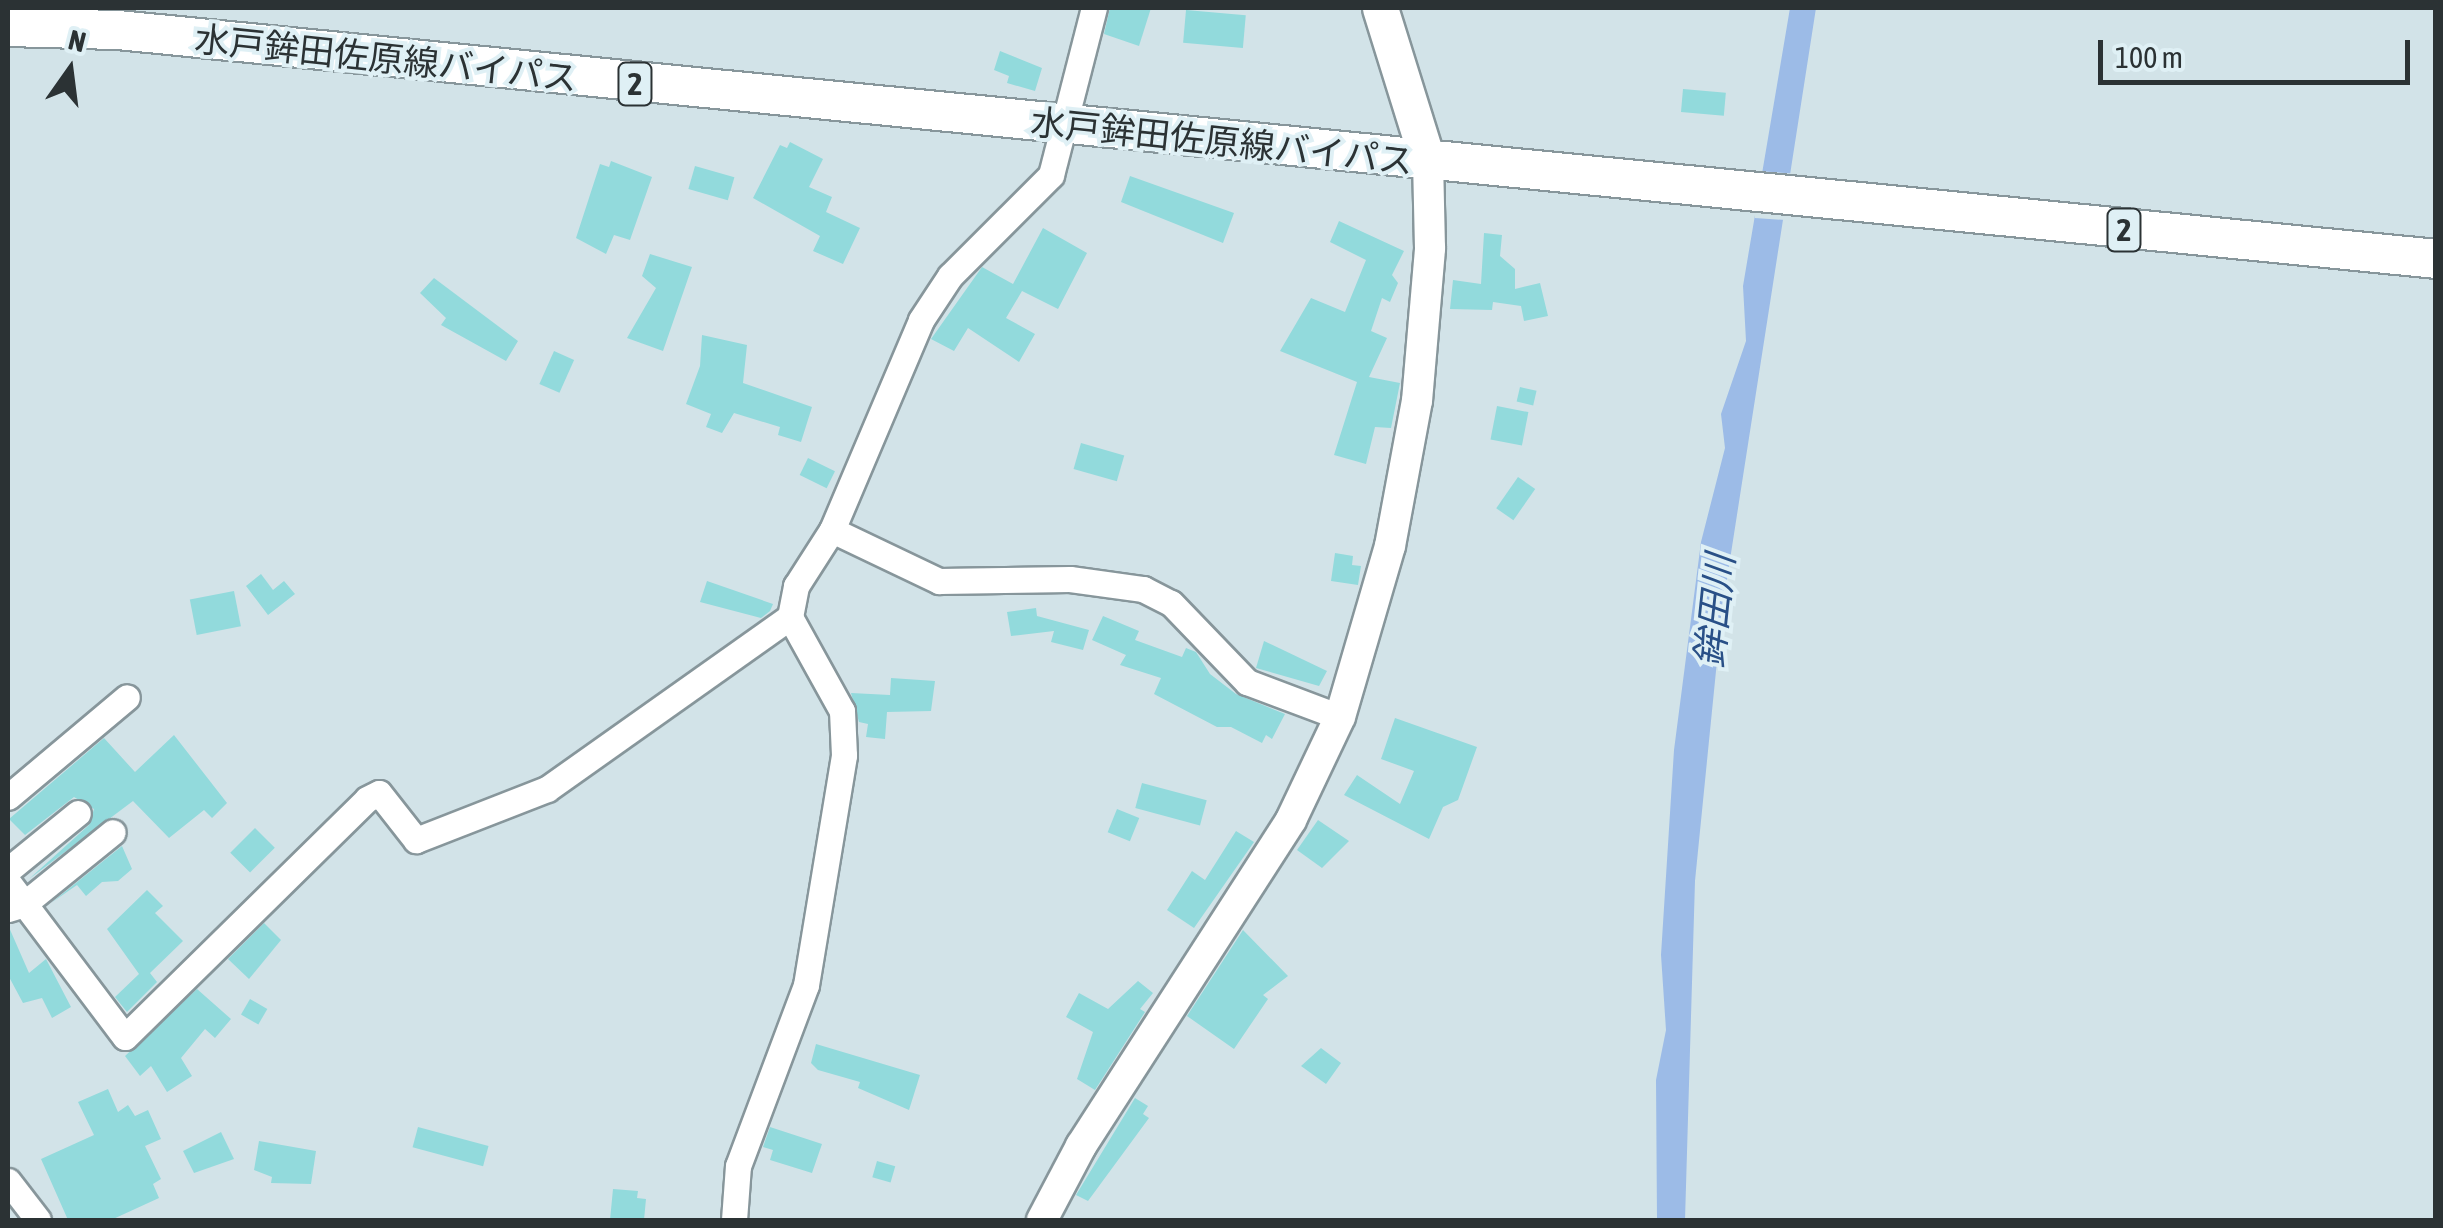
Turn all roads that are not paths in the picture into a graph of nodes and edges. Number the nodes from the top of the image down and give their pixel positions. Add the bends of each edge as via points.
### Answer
1 (1094, 8) edge
2 (1380, 8) edge
3 (8, 27) edge
4 (1064, 125) junction
5 (1428, 162) junction
6 (2436, 260) edge
7 (832, 530) junction
8 (790, 617) junction
9 (126, 697) dead end
10 (1340, 717) junction
11 (8, 797) edge
12 (78, 813) dead end
13 (113, 832) dead end
14 (8, 870) edge
15 (8, 882) edge
16 (16, 906) edge
17 (8, 1181) edge
18 (38, 1220) edge
19 (734, 1220) edge
20 (1042, 1220) edge

1 - 4 street
2 - 5 main road
3 - 4 main road, 水戸鉾田佐原線バイパス / 2 via 118,30
4 - 5 main road, 水戸鉾田佐原線バイパス / 2
4 - 7 street via 1051,175 950,276 920,320
5 - 6 main road, 水戸鉾田佐原線バイパス / 2
5 - 10 street via 1430,248 1417,402 1390,546
7 - 8 street via 796,586
7 - 10 street via 939,581 1070,579 1143,588 1172,603 1247,682
8 - 16 street via 546,789 416,840 379,793 367,799 125,1037
8 - 19 street via 842,712 844,754 806,984 738,1166
9 - 11 street
10 - 20 street via 1291,820 1081,1146
12 - 14 street
13 - 16 street
15 - 16 street
17 - 18 street

